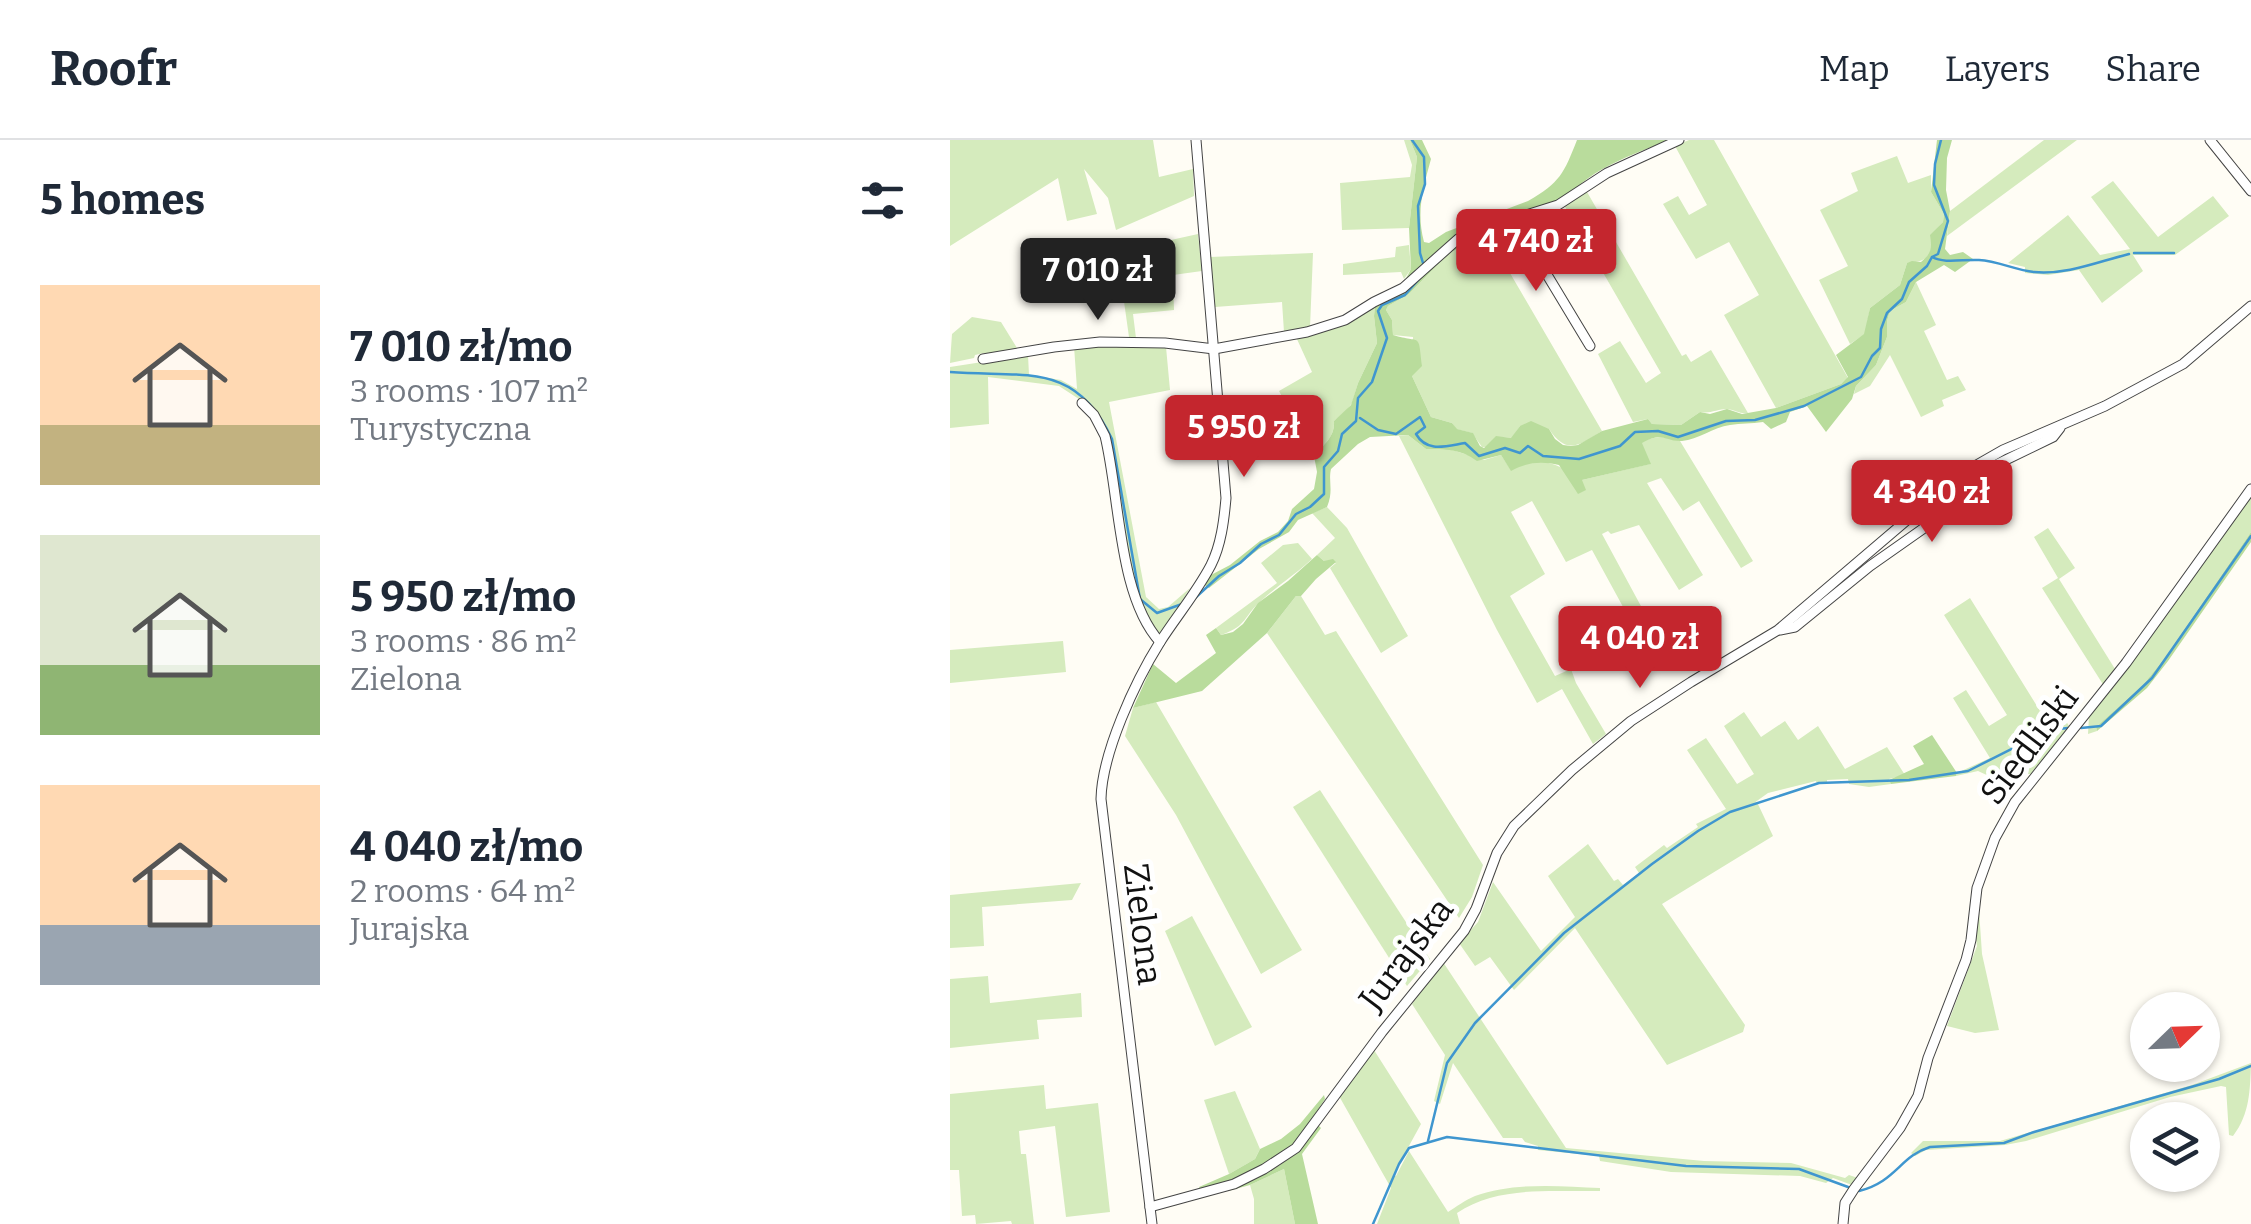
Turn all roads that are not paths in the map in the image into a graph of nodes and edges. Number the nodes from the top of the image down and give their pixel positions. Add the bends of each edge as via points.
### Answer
1 (1196, 140) edge
2 (1679, 140) edge
3 (2210, 140) edge
4 (2251, 191) edge
5 (1514, 220) junction
6 (2251, 306) edge
7 (1590, 346) dead end
8 (1214, 349) junction
9 (983, 359) dead end
10 (1082, 402) dead end
11 (2063, 425) junction
12 (2251, 489) edge
13 (1778, 630) junction
14 (1160, 642) junction
15 (1150, 1207) junction
16 (1152, 1224) edge
17 (1842, 1224) edge

1 - 8 street, Zielona
2 - 5 street via 1607,173 1558,205
3 - 4 street
5 - 7 street
5 - 8 street via 1458,240 1403,288 1344,320
6 - 11 street, Jurajska via 2183,364
8 - 9 street via 1100,342
8 - 14 street, Zielona via 1226,498 1222,531 1211,565
10 - 14 street via 1105,436 1132,589
11 - 13 street, Jurajska via 1961,474
11 - 13 street, Jurajska via 2053,438 1958,489 1934,521 1795,627
12 - 17 street, Siedliski via 2015,802 1977,888 1966,960 1918,1096 1854,1189
13 - 15 street, Jurajska via 1631,721 1514,826 1464,930 1296,1148 1234,1184
14 - 15 street, Zielona via 1107,760 1100,799
15 - 16 street, Zielona

